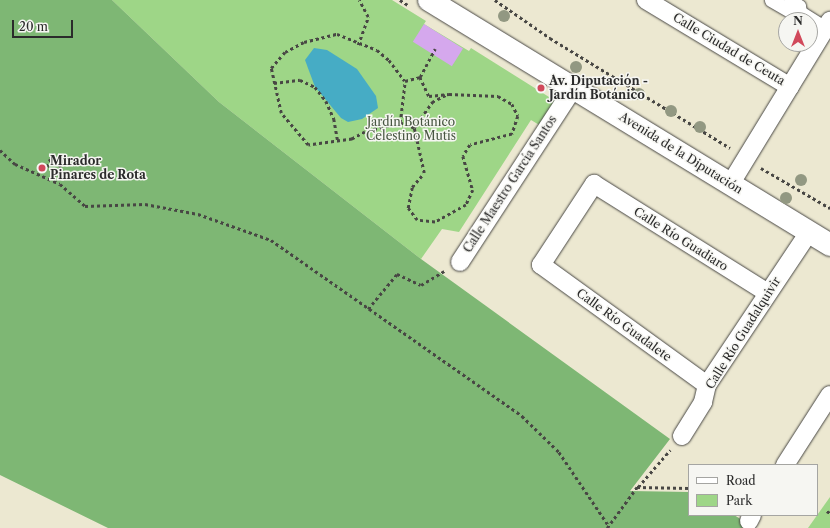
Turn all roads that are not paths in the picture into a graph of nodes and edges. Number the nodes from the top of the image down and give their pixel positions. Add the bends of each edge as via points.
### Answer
1 (429, 0) edge
2 (646, 0) edge
3 (771, 0) edge
4 (790, 0) edge
5 (792, 12) edge
6 (800, 12) edge
7 (818, 20) edge
8 (828, 25) edge
9 (790, 86) junction
10 (574, 87) junction
11 (731, 183) junction
12 (809, 232) junction
13 (830, 245) edge
14 (460, 262) road end
15 (542, 265) joint
16 (768, 293) junction
17 (707, 385) junction
18 (830, 395) edge
19 (682, 436) road end
20 (786, 464) edge

1 - 10 street, Avenida de la Diputación
2 - 9 street, Calle Ciudad de Ceuta
3 - 5 street
4 - 6 street via 799,6
7 - 8 street
8 - 9 street
9 - 11 street
10 - 11 street, Avenida de la Diputación
10 - 14 street, Calle Maestro García Santos
11 - 12 street, Avenida de la Diputación
12 - 13 street, Avenida de la Diputación
12 - 16 street, Calle Río Guadalquivir
15 - 16 street, Calle Río Guadiaro via 594,184
15 - 17 street, Calle Río Guadalete
16 - 17 street, Calle Río Guadalquivir
17 - 19 street, Calle Río Guadalquivir via 703,402
18 - 20 street

